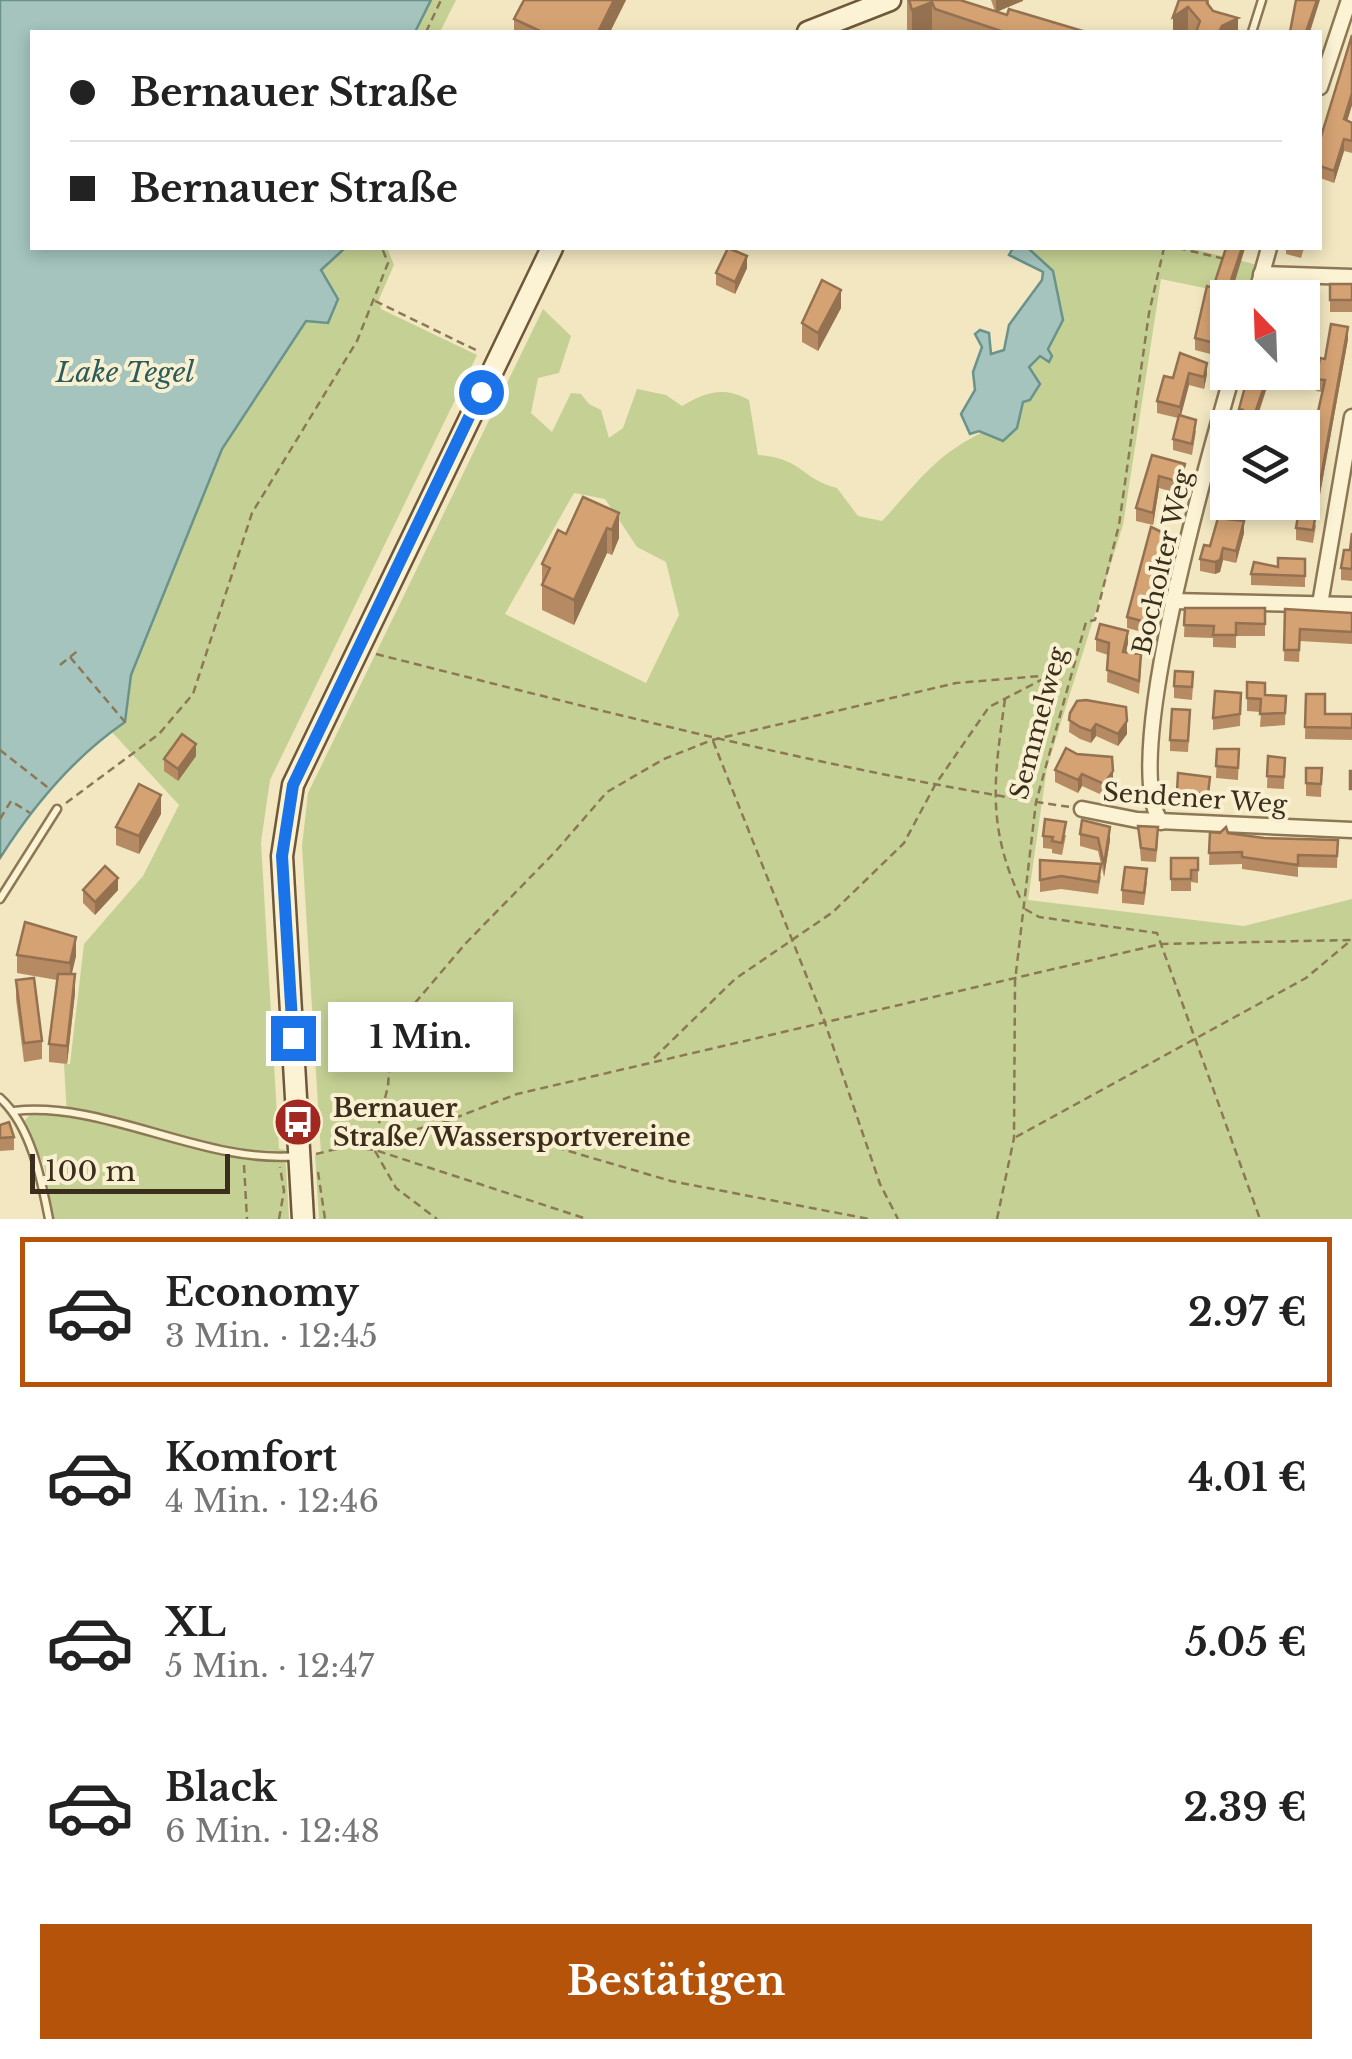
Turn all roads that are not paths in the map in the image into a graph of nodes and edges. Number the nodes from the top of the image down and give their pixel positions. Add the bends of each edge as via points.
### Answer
1 (890, 0) edge
2 (1262, 0) edge
3 (1348, 0) edge
4 (813, 30) edge
5 (1253, 30) edge
6 (1322, 81) edge
7 (551, 250) edge
8 (1268, 250) edge
9 (1261, 274) junction
10 (1352, 277) edge
11 (1259, 280) edge
12 (1228, 390) edge
13 (1352, 417) edge
14 (1172, 600) junction
15 (1320, 604) junction
16 (1352, 605) edge
17 (57, 809) road end
18 (1082, 809) road end
19 (1161, 822) junction
20 (1352, 830) edge
21 (0, 899) edge
22 (0, 1098) edge
23 (14, 1111) junction
24 (305, 1157) junction
25 (49, 1219) edge
26 (304, 1219) edge

1 - 4 main road
2 - 5 lane
3 - 6 street
7 - 24 main road via 293,785 282,856
8 - 9 street
9 - 10 street
9 - 11 street
12 - 14 street, Bocholter Weg
13 - 15 street
14 - 15 street
14 - 19 street, Bocholter Weg via 1154,736 1152,801
15 - 16 street
17 - 21 lane
18 - 19 street, Sendener Weg
19 - 20 street, Sendener Weg
22 - 23 lane
23 - 24 lane via 34,1108 244,1153
23 - 25 lane via 39,1168
24 - 26 main road

